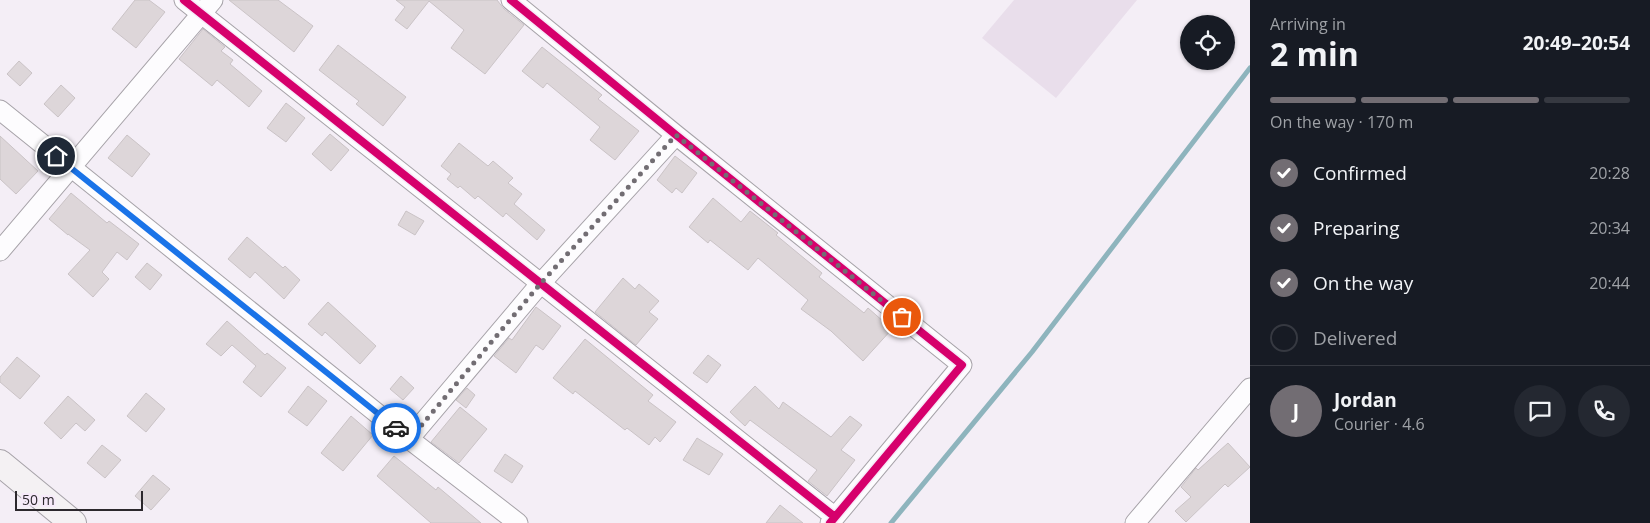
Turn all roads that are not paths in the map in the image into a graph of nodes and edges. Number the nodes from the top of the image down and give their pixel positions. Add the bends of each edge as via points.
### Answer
1 (184, 0) edge
2 (511, 0) edge
3 (207, 7) edge
4 (0, 110) edge
5 (676, 135) junction
6 (70, 167) junction
7 (0, 251) edge
8 (541, 283) junction
9 (1250, 388) edge
10 (410, 439) junction
11 (0, 463) edge
12 (832, 520) edge
13 (74, 523) edge
14 (518, 523) edge
15 (1135, 523) edge

1 - 3 street
2 - 5 street
3 - 6 street
3 - 8 street
4 - 6 street
5 - 8 street
5 - 12 street via 962,365
6 - 7 street
6 - 10 street
8 - 10 street
8 - 12 street
9 - 15 street
10 - 14 street
11 - 13 street

